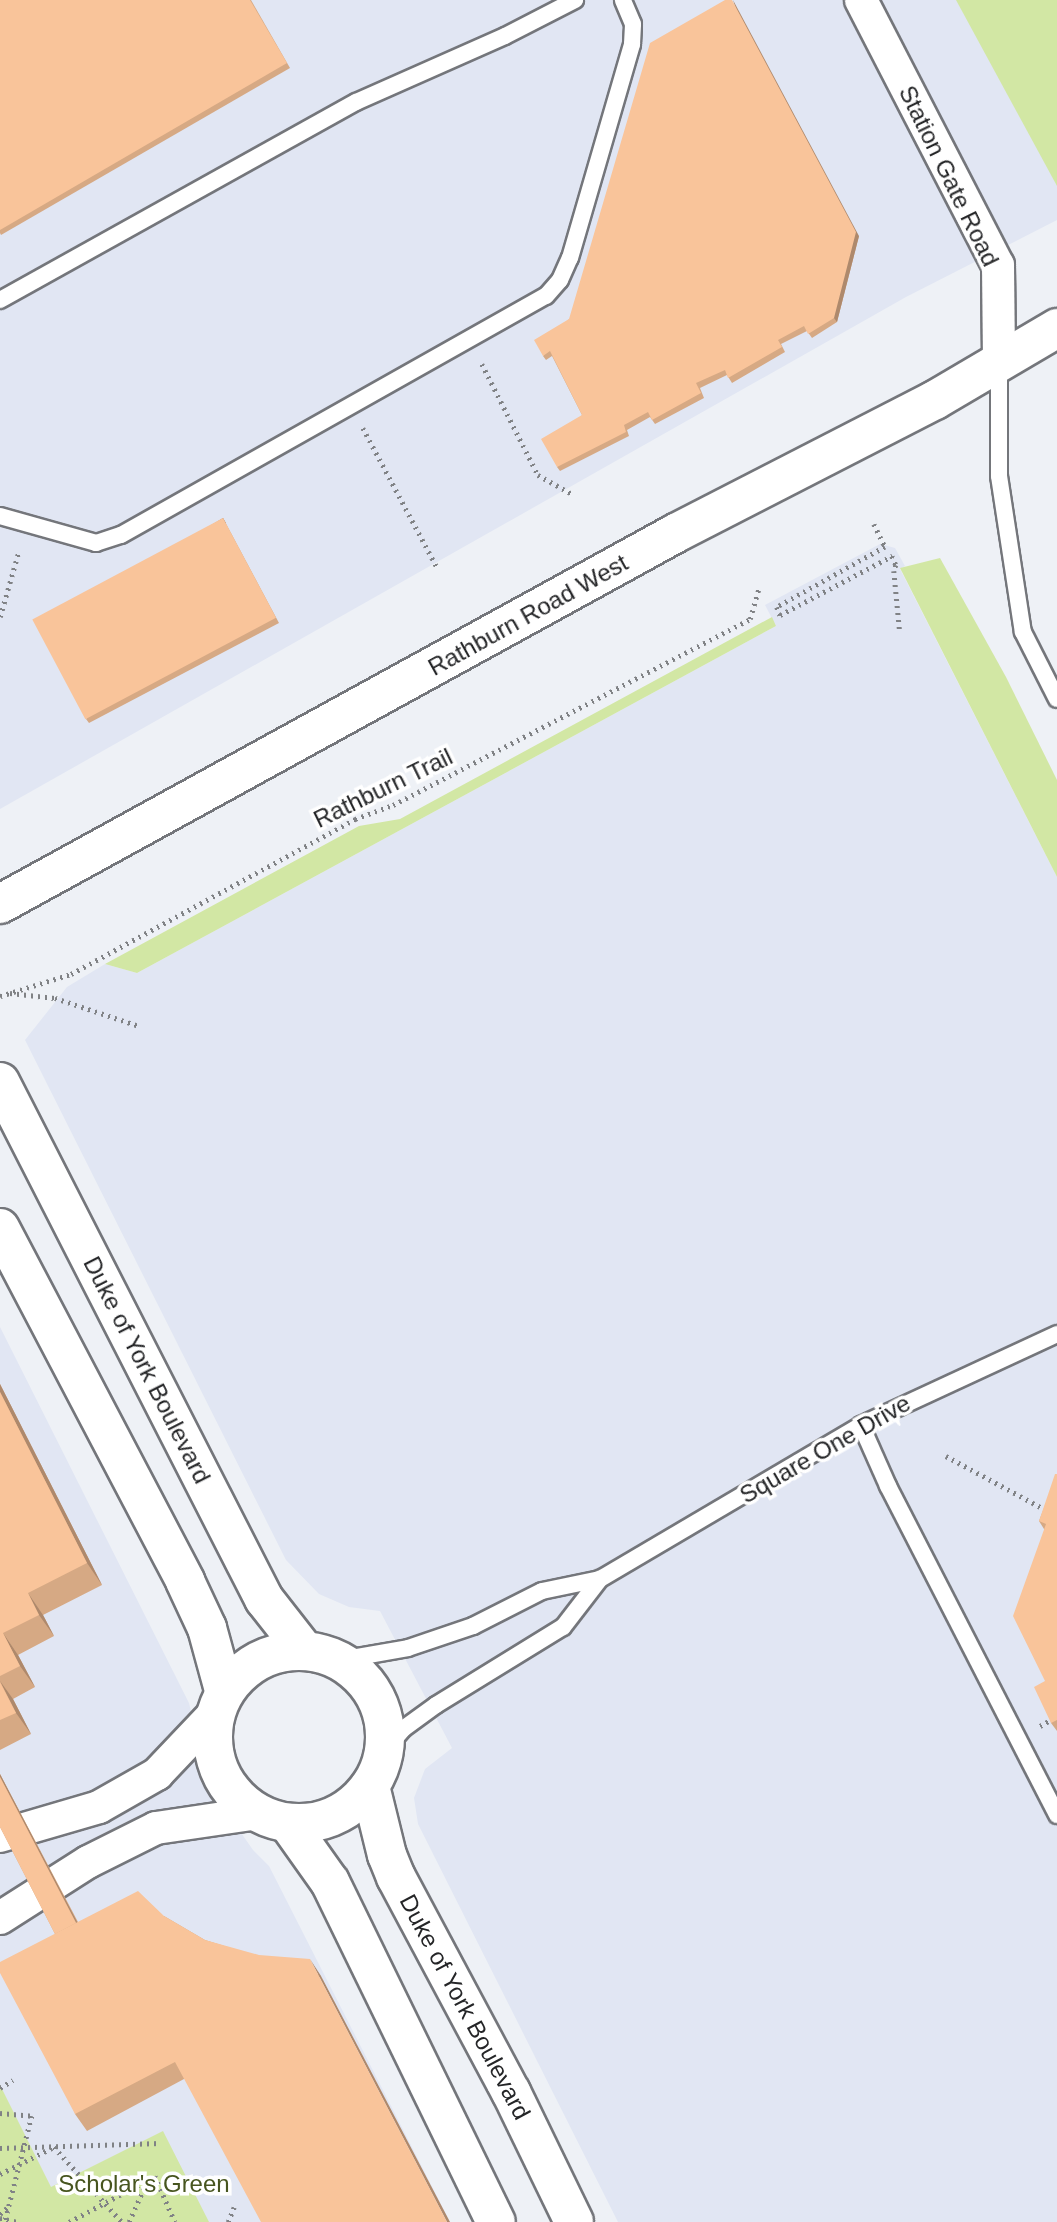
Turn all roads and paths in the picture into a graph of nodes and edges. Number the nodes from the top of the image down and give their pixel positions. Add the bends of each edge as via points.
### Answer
1 (575, 0) edge
2 (623, 0) edge
3 (861, 0) edge
4 (0, 300) edge
5 (1057, 328) edge
6 (476, 354) dead end
7 (999, 361) junction
8 (358, 418) dead end
9 (574, 495) dead end
10 (0, 516) edge
11 (874, 524) dead end
12 (18, 554) dead end
13 (438, 569) dead end
14 (759, 587) dead end
15 (0, 617) edge
16 (900, 633) dead end
17 (1057, 699) edge
18 (0, 904) edge
19 (3, 994) edge
20 (139, 1026) dead end
21 (0, 1082) edge
22 (0, 1227) edge
23 (1057, 1334) edge
24 (861, 1424) junction
25 (946, 1456) dead end
26 (1057, 1516) edge
27 (600, 1578) junction
28 (322, 1655) junction
29 (219, 1702) junction
30 (385, 1751) junction
31 (370, 1786) junction
32 (1057, 1815) edge
33 (273, 1818) junction
34 (0, 1836) edge
35 (0, 1918) edge
36 (13, 2080) dead end
37 (0, 2088) edge
38 (0, 2113) edge
39 (162, 2143) dead end
40 (54, 2147) junction
41 (0, 2148) edge
42 (24, 2148) junction
43 (20, 2164) junction
44 (0, 2174) edge
45 (148, 2179) junction
46 (106, 2202) junction
47 (234, 2207) edge
48 (3, 2218) edge
49 (18, 2222) edge
50 (69, 2222) edge
51 (122, 2222) edge
52 (129, 2222) edge
53 (175, 2222) edge
54 (228, 2222) edge
55 (496, 2222) edge
56 (574, 2222) edge

1 - 4 lane via 356,102
2 - 10 lane via 633,24 632,44 570,258 546,296 121,535 96,543
3 - 7 street, Station Gate Road via 998,265
5 - 7 street, Rathburn Road West
6 - 9 path via 538,475
7 - 17 lane via 999,476 1023,632
7 - 18 street, Rathburn Road West via 935,400 676,533
8 - 13 path
11 - 16 path via 885,547 777,607 780,615 892,556
12 - 15 path
14 - 19 path, Rathburn Trail via 750,619 393,805 355,819 71,974
19 - 20 path via 55,999
21 - 28 street, Duke of York Boulevard via 264,1599
22 - 29 street via 207,1628
23 - 24 lane, Square One Drive
24 - 27 lane, Square One Drive
24 - 32 lane via 888,1486
25 - 26 path
27 - 28 lane, Square One Drive via 542,1591 473,1626 408,1648
27 - 30 lane, Square One Drive via 563,1627 436,1705 403,1729
28 - 29 street via 273,1653 246,1667
28 - 30 street via 361,1676 377,1698 385,1724
29 - 33 street via 212,1743 218,1771 234,1796
29 - 34 street via 158,1774 99,1807
30 - 31 street
31 - 33 street via 348,1808 320,1822
31 - 56 street, Duke of York Boulevard via 396,1877
33 - 35 street via 156,1828 88,1862
33 - 55 street via 330,1882
36 - 37 path
38 - 42 path via 32,2116
39 - 40 path
40 - 42 path
40 - 43 path
40 - 46 path
41 - 42 path
42 - 43 path
43 - 44 path
43 - 48 path
45 - 46 path
45 - 52 path
45 - 53 path via 155,2176
46 - 50 path
46 - 51 path
47 - 54 path
48 - 49 path

